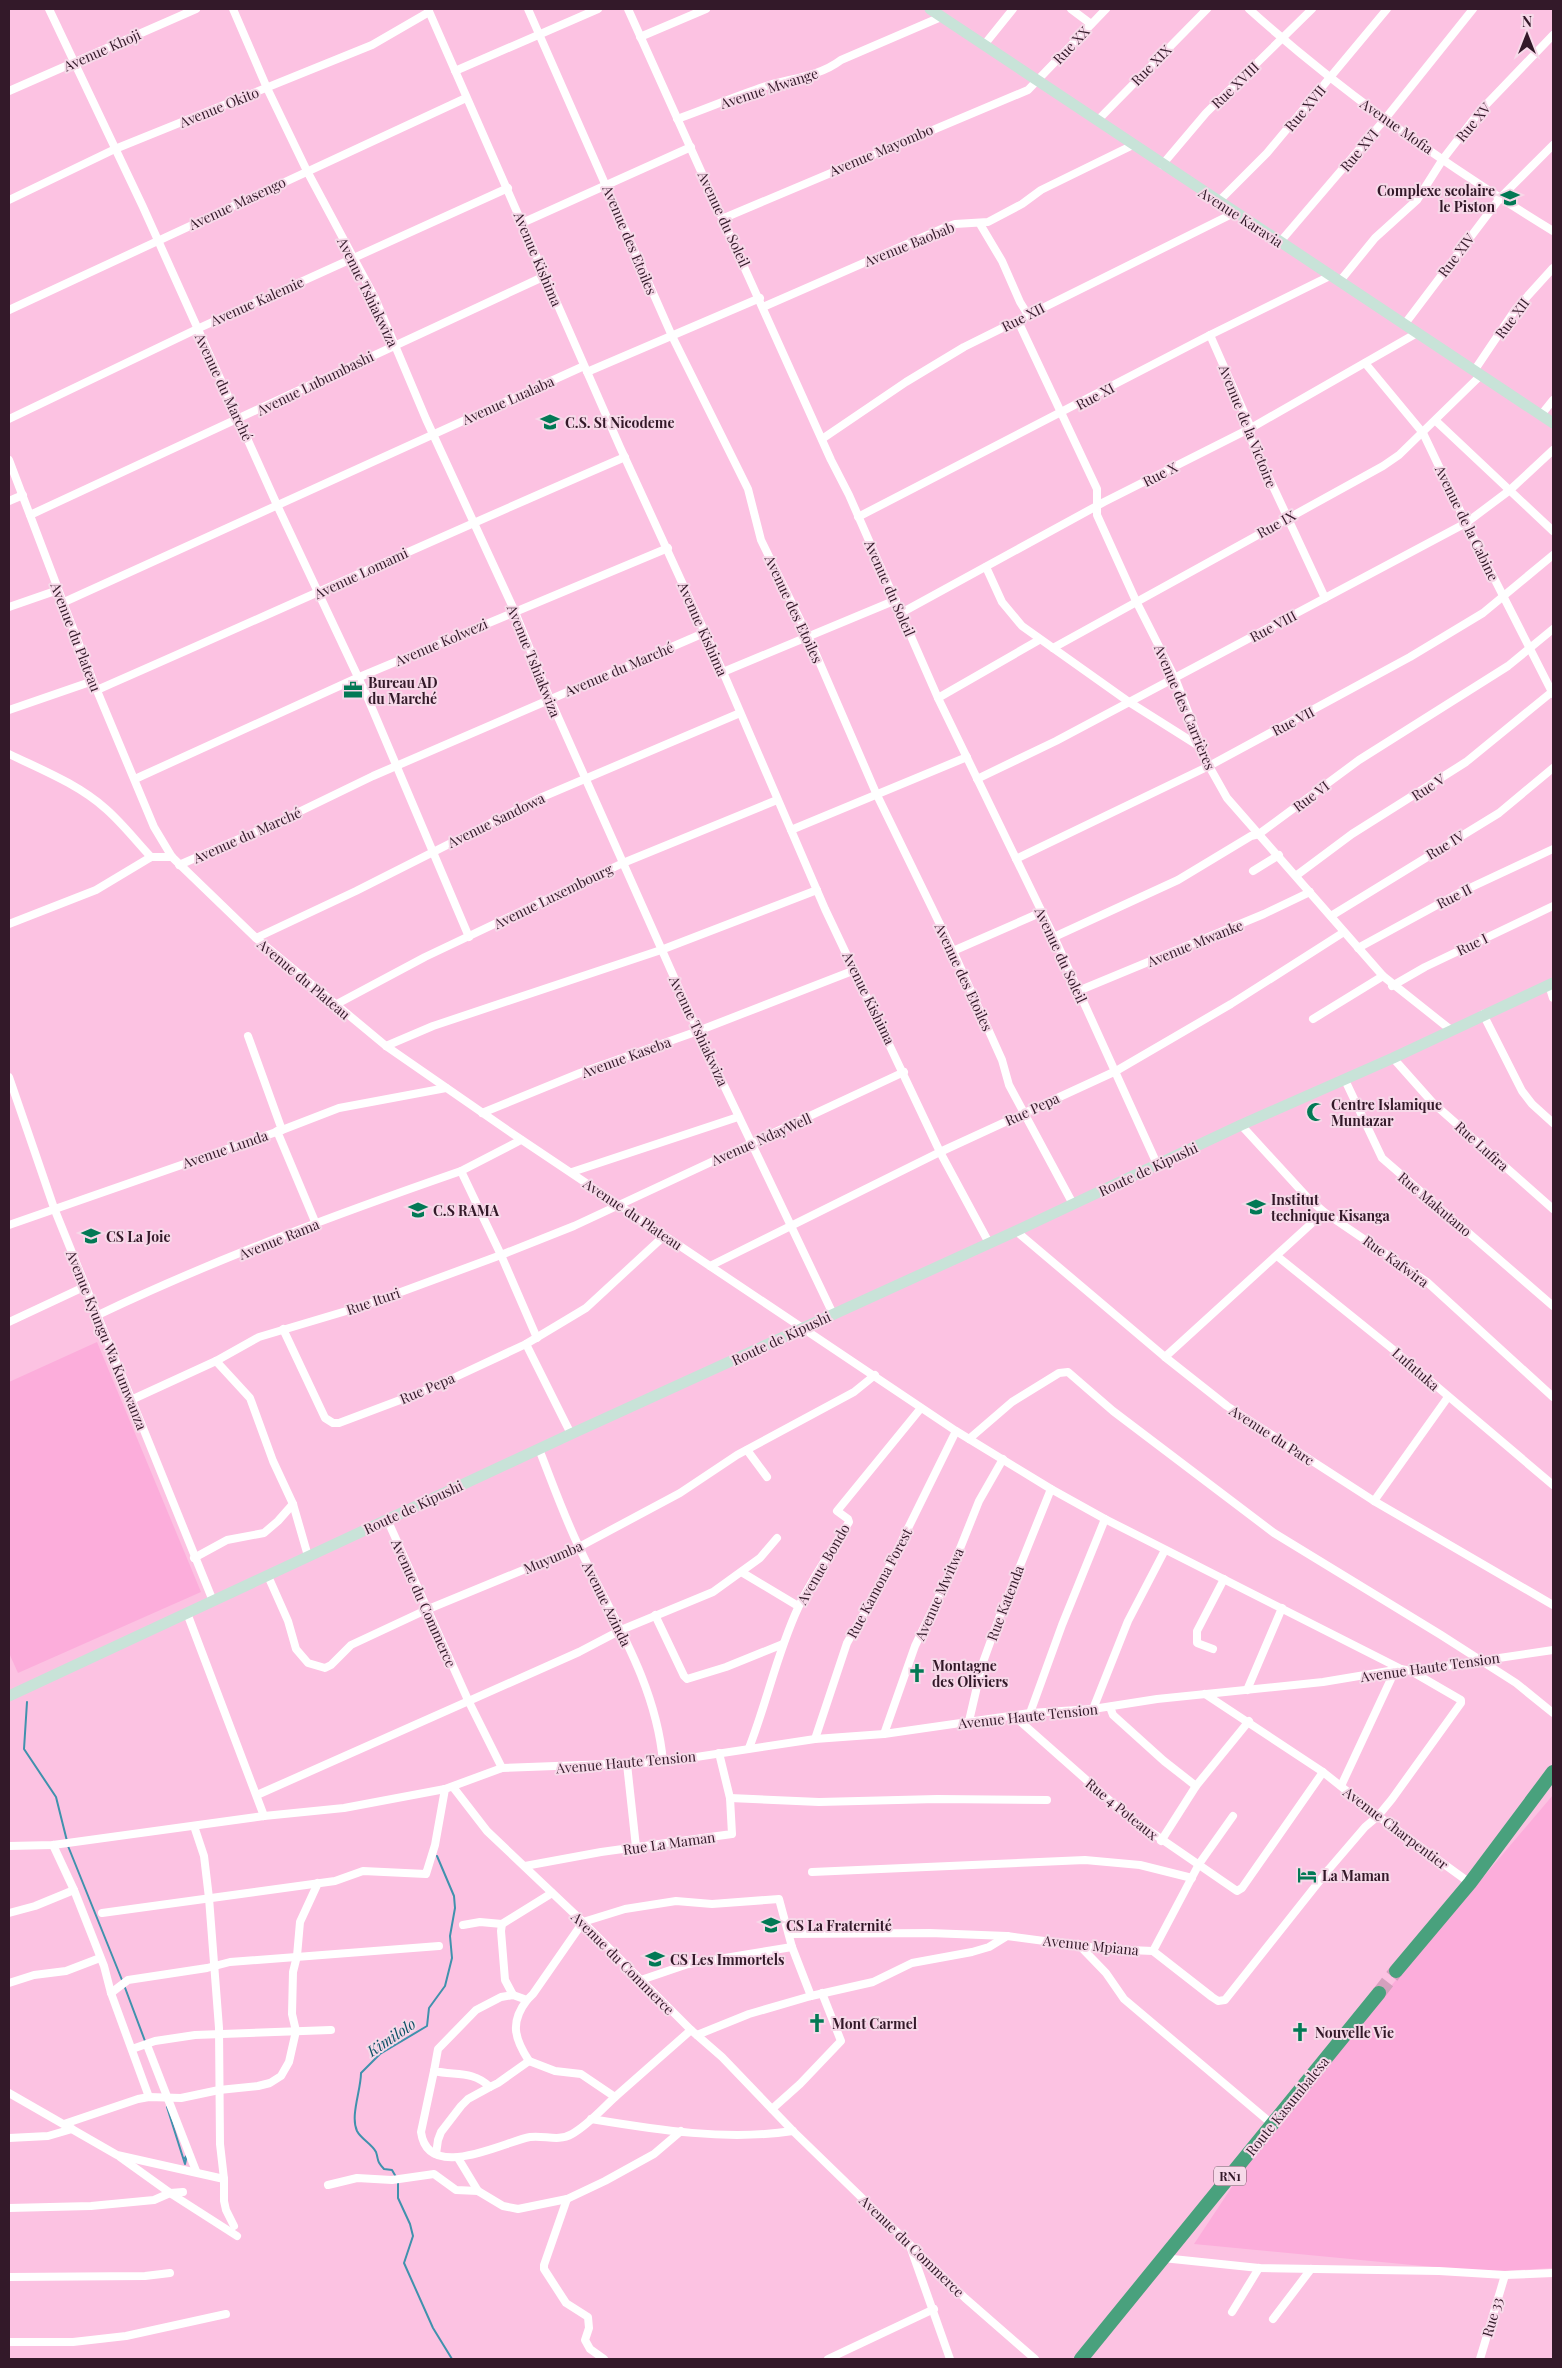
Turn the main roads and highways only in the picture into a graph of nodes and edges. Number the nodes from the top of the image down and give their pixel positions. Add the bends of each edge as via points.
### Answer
1 (930, 9) edge
2 (1553, 423) edge
3 (1551, 984) edge
4 (9, 1696) edge
5 (1553, 1772) edge
6 (1396, 1971) tunnel mouth
7 (1378, 1992) tunnel mouth
8 (1081, 2359) edge

1 - 2 main road, Avenue Karavia
3 - 4 main road, Route de Kipushi
5 - 6 highway via 1470,1883
7 - 8 highway, Route Kasumbalesa / RN1

